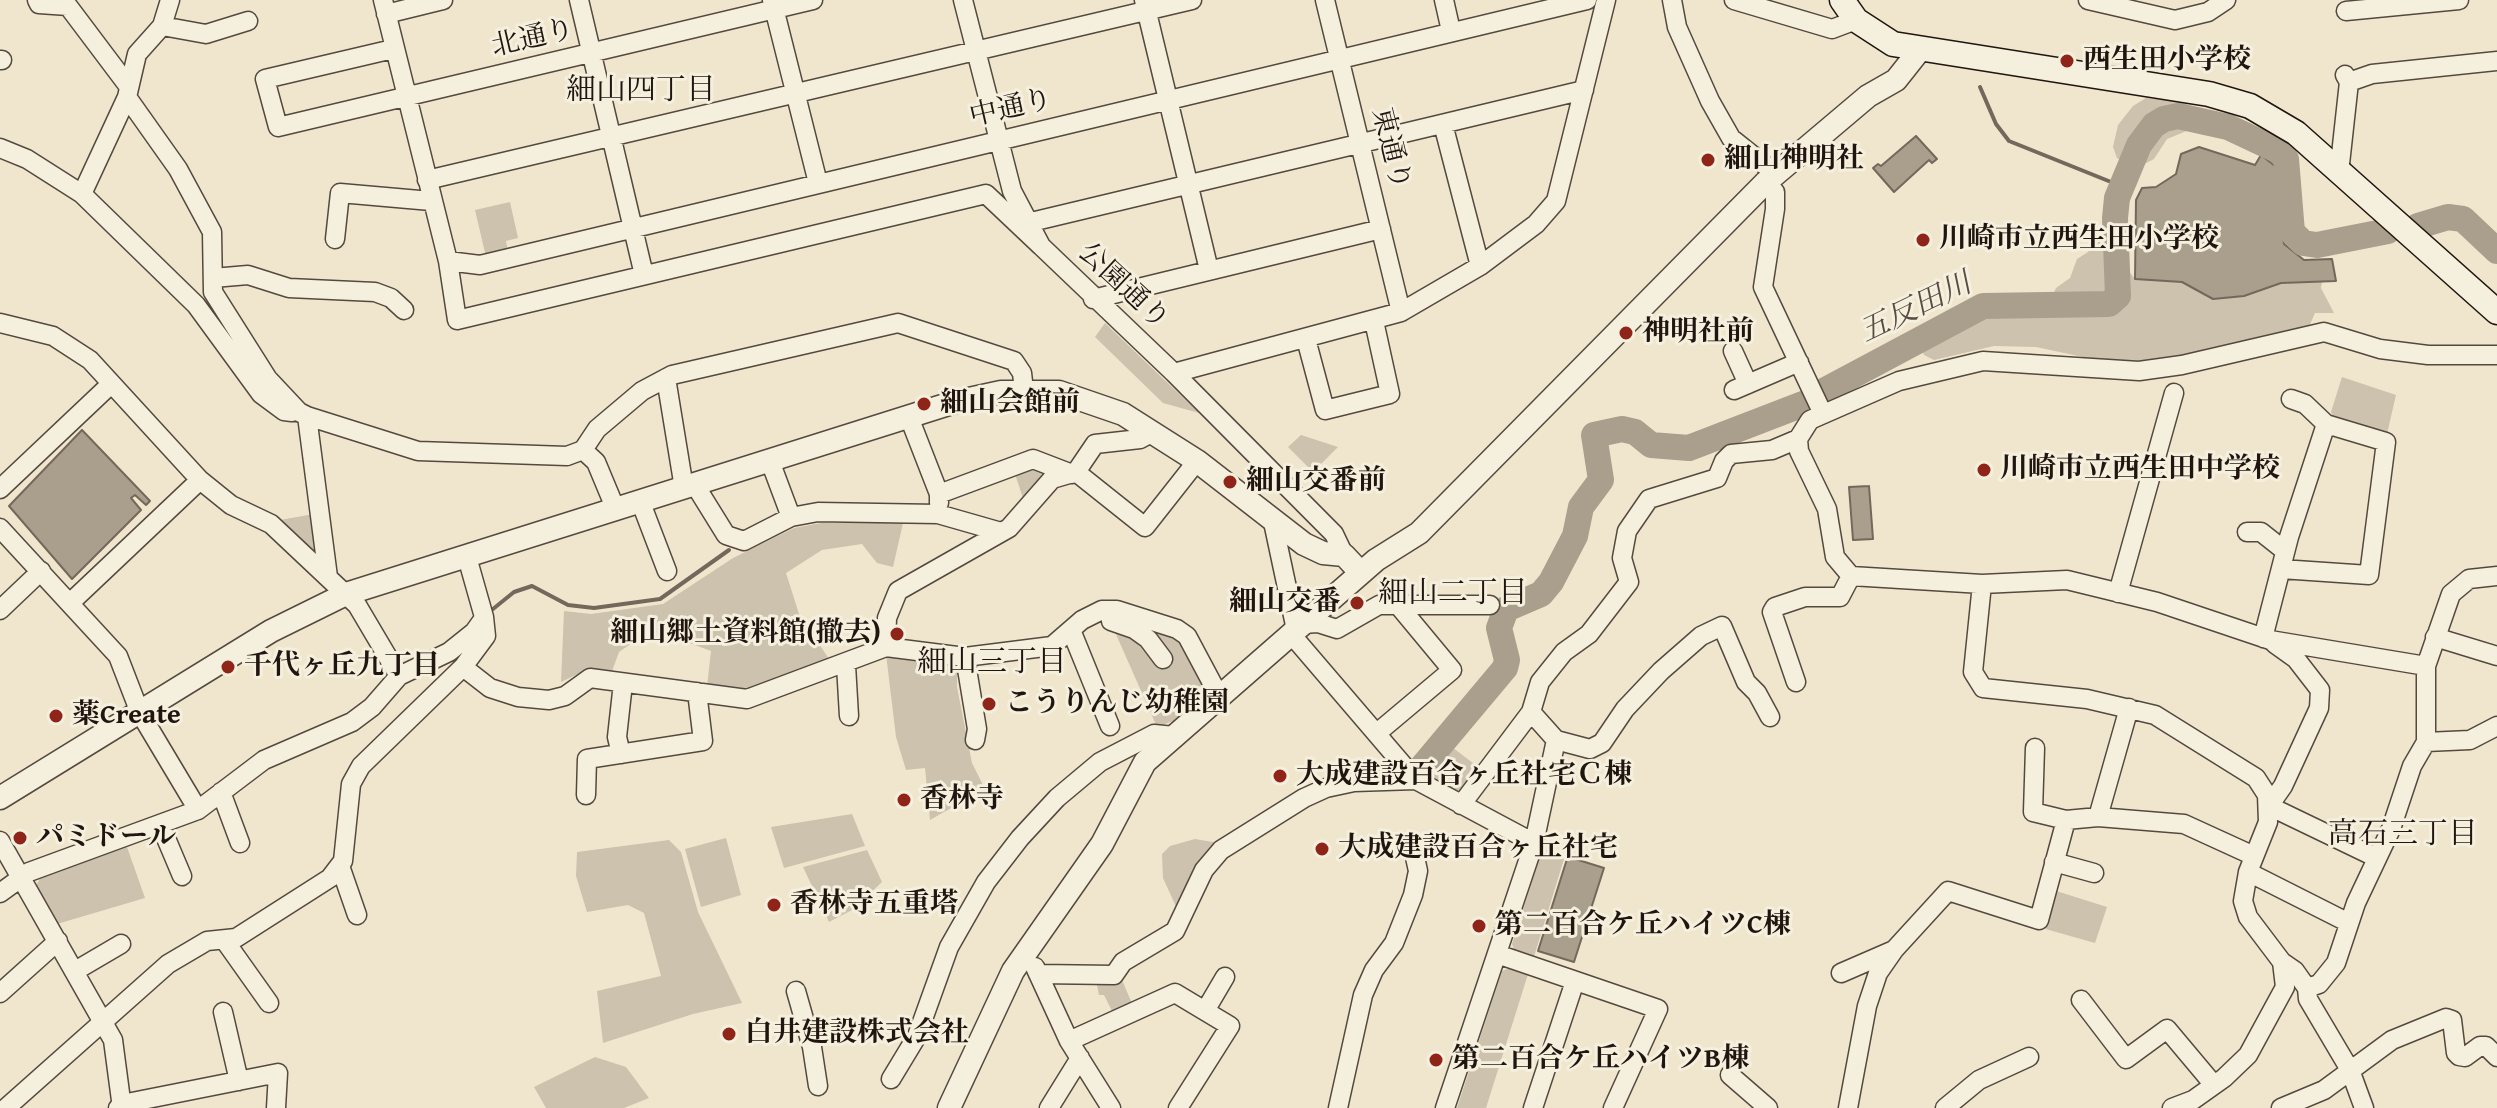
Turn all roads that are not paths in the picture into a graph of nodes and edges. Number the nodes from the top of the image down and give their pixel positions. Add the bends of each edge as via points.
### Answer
1 (37, 0) edge
2 (170, 0) edge
3 (443, 0) edge
4 (579, 0) edge
5 (813, 0) edge
6 (963, 0) edge
7 (1192, 0) edge
8 (1325, 0) edge
9 (1444, 0) edge
10 (1606, 0) edge
11 (1672, 0) edge
12 (1734, 0) edge
13 (2088, 0) edge
14 (2226, 0) edge
15 (1580, 1) edge
16 (2449, 1) edge
17 (774, 5) edge
18 (1145, 6) edge
19 (385, 7) edge
20 (1509, 8) edge
21 (1849, 10) edge
22 (2346, 11) dead end
23 (248, 21) dead end
24 (162, 26) junction
25 (1451, 31) junction
26 (393, 49) junction
27 (976, 51) junction
28 (1919, 51) junction
29 (591, 54) junction
30 (1340, 61) junction
31 (2497, 61) edge
32 (1584, 90) junction
33 (128, 92) junction
34 (796, 95) junction
35 (406, 98) junction
36 (1168, 101) junction
37 (1443, 124) junction
38 (613, 137) junction
39 (998, 140) junction
40 (1360, 143) junction
41 (0, 148) edge
42 (2339, 173) junction
43 (1770, 179) junction
44 (427, 180) junction
45 (818, 183) junction
46 (1188, 184) junction
47 (82, 194) junction
48 (431, 201) junction
49 (1027, 223) junction
50 (634, 227) junction
51 (1381, 229) junction
52 (335, 239) dead end
53 (1041, 246) junction
54 (448, 261) junction
55 (1480, 266) junction
56 (1209, 270) junction
57 (644, 275) junction
58 (213, 278) junction
59 (1093, 299) junction
60 (404, 310) dead end
61 (1401, 312) junction
62 (2497, 312) edge
63 (1374, 321) junction
64 (2, 327) edge
65 (1306, 339) junction
66 (1733, 351) dead end
67 (2497, 355) edge
68 (1799, 362) junction
69 (1174, 373) junction
70 (666, 378) junction
71 (111, 384) junction
72 (1024, 390) junction
73 (2174, 393) dead end
74 (2291, 399) dead end
75 (303, 414) junction
76 (1823, 414) junction
77 (909, 417) junction
78 (2326, 424) junction
79 (1153, 432) junction
80 (1798, 439) junction
81 (583, 450) junction
82 (770, 461) junction
83 (1197, 461) junction
84 (1074, 473) junction
85 (200, 480) junction
86 (690, 487) junction
87 (0, 489) edge
88 (939, 494) junction
89 (641, 503) junction
90 (616, 510) junction
91 (938, 514) junction
92 (791, 517) junction
93 (1273, 522) junction
94 (0, 528) edge
95 (1001, 532) junction
96 (2247, 532) dead end
97 (1344, 555) junction
98 (467, 557) junction
99 (2283, 560) junction
100 (41, 571) junction
101 (667, 571) dead end
102 (1361, 573) junction
103 (1851, 576) junction
104 (2497, 576) edge
105 (328, 577) junction
106 (1982, 584) junction
107 (2118, 593) junction
108 (346, 594) junction
109 (71, 602) junction
110 (1398, 605) junction
111 (1490, 605) dead end
112 (0, 610) edge
113 (1109, 610) junction
114 (484, 617) junction
115 (1296, 629) junction
116 (1071, 630) junction
117 (2435, 637) junction
118 (2266, 639) junction
119 (886, 647) junction
120 (2497, 656) edge
121 (965, 657) junction
122 (1163, 659) dead end
123 (846, 665) junction
124 (2426, 666) junction
125 (463, 667) junction
126 (399, 676) junction
127 (1796, 682) dead end
128 (623, 683) junction
129 (697, 692) junction
130 (1219, 696) junction
131 (2129, 708) junction
132 (1531, 712) junction
133 (140, 713) junction
134 (849, 716) dead end
135 (1770, 717) dead end
136 (1110, 726) dead end
137 (2497, 726) edge
138 (1377, 733) junction
139 (1174, 736) junction
140 (975, 740) dead end
141 (1556, 740) junction
142 (2426, 742) junction
143 (2035, 748) dead end
144 (621, 754) junction
145 (1416, 780) junction
146 (221, 792) junction
147 (586, 795) dead end
148 (0, 798) edge
149 (1461, 805) junction
150 (2269, 806) junction
151 (198, 810) junction
152 (2098, 817) junction
153 (2066, 820) junction
154 (160, 824) junction
155 (0, 841) edge
156 (240, 843) dead end
157 (1534, 843) junction
158 (1415, 857) dead end
159 (2377, 858) junction
160 (2054, 862) junction
161 (2251, 864) junction
162 (340, 866) junction
163 (2094, 873) dead end
164 (182, 876) dead end
165 (20, 877) junction
166 (0, 893) edge
167 (357, 915) dead end
168 (2349, 923) junction
169 (58, 941) junction
170 (225, 941) junction
171 (121, 944) dead end
172 (1027, 948) junction
173 (1894, 950) junction
174 (1497, 954) junction
175 (2282, 962) junction
176 (75, 971) junction
177 (1841, 973) dead end
178 (1038, 974) junction
179 (1225, 977) dead end
180 (1575, 981) junction
181 (2307, 988) junction
182 (796, 991) dead end
183 (0, 993) edge
184 (269, 1003) dead end
185 (2089, 1003) dead end
186 (1205, 1011) junction
187 (223, 1012) dead end
188 (102, 1021) junction
189 (1069, 1041) junction
190 (2029, 1057) dead end
191 (2497, 1057) edge
192 (1080, 1058) junction
193 (2350, 1070) junction
194 (1730, 1075) dead end
195 (891, 1079) dead end
196 (239, 1081) junction
197 (2214, 1085) junction
198 (818, 1086) dead end
199 (2195, 1104) edge
200 (121, 1107) edge
201 (6, 1108) edge
202 (276, 1108) edge
203 (949, 1108) edge
204 (1049, 1108) edge
205 (1111, 1108) edge
206 (1178, 1108) edge
207 (1338, 1108) edge
208 (1445, 1108) edge
209 (1533, 1108) edge
210 (1613, 1108) edge
211 (1768, 1108) edge
212 (1848, 1108) edge
213 (1945, 1108) edge
214 (2172, 1108) edge
215 (2281, 1108) edge
216 (2364, 1108) edge

1 - 33 street via 68,6
2 - 24 street
3 - 19 street
4 - 29 street
5 - 17 street, 北通り
6 - 27 street, 公園通り
7 - 18 street
8 - 30 street, 東通り
9 - 25 street
10 - 32 street
11 - 43 street via 1677,27 1710,101 1731,138
12 - 21 street via 1832,29
13 - 14 street via 2175,20 2208,12
15 - 20 street, 中通り
16 - 22 street
17 - 29 street, 北通り
17 - 34 street
18 - 27 street
18 - 36 street
19 - 26 street
20 - 25 street, 中通り
21 - 28 main road via 1893,44
23 - 24 street via 206,34
24 - 33 street via 137,54
25 - 30 street, 中通り
26 - 35 street
26 - 35 street, 北通り via 265,79 278,127
27 - 34 street
27 - 39 street, 公園通り
28 - 42 main road via 2209,94 2250,106 2296,133
28 - 43 street via 1896,80 1868,96
29 - 35 street, 北通り
29 - 38 street
30 - 36 street, 中通り
30 - 40 street, 東通り
31 - 42 street via 2347,78
32 - 37 street
32 - 55 street via 1556,201 1536,224
33 - 47 street
33 - 58 street via 212,232
34 - 38 street
34 - 45 street
35 - 44 street
36 - 39 street, 中通り
36 - 46 street
37 - 40 street
37 - 55 street
38 - 44 street
38 - 50 street
39 - 45 street, 中通り
39 - 49 street, 公園通り
40 - 46 street
40 - 51 street, 東通り
41 - 47 street
42 - 62 main road
43 - 68 street via 1775,209 1763,287
43 - 102 street via 1419,533
44 - 48 street
45 - 50 street, 中通り
46 - 49 street
46 - 56 street
47 - 75 street via 196,305 261,394 284,411
48 - 52 street via 340,193
48 - 54 street
49 - 53 street, 公園通り
50 - 54 street, 中通り via 480,265
50 - 57 street
51 - 56 street
51 - 61 street, 東通り
53 - 57 street via 986,194
53 - 59 street, 公園通り
54 - 57 street via 457,320
55 - 61 street
56 - 59 street
58 - 60 street via 248,275 289,288 375,292
58 - 75 street via 213,292 268,379
59 - 69 street, 公園通り
61 - 63 street
63 - 65 street
63 - 65 street via 1390,394 1325,410
64 - 71 street via 53,336 75,348
65 - 69 street
66 - 68 street via 1741,387
67 - 76 street via 2380,349 2324,332 2139,371 1983,361 1899,381
68 - 76 street
69 - 97 street, 公園通り via 1334,534
70 - 72 street via 898,323 1014,361
70 - 81 street via 597,429
70 - 86 street
71 - 85 street
71 - 87 street
72 - 77 street
72 - 79 street via 1092,401
73 - 107 street
74 - 78 street via 2305,404
75 - 81 street via 418,451 540,457
75 - 105 street
76 - 80 street via 1810,420
77 - 82 street
77 - 88 street
78 - 99 street
78 - 99 street via 2386,442 2369,575
79 - 83 street
79 - 84 street via 1140,439 1095,444
80 - 103 street via 1827,509 1835,557
80 - 132 street via 1772,450 1731,454 1717,478 1649,499 1627,531 1622,558 1629,582 1589,634 1564,652 1540,682
81 - 90 street via 596,462
82 - 86 street
82 - 92 street
83 - 84 street via 1145,527
83 - 93 street
84 - 88 street via 1033,459
84 - 95 street via 1052,479
85 - 105 street via 231,505 271,524
85 - 109 street
86 - 89 street
86 - 92 street via 726,535 744,541
88 - 91 street
89 - 90 street
89 - 101 street
90 - 98 street
91 - 92 street via 818,512
91 - 95 street
93 - 97 street via 1313,549
93 - 115 street
94 - 100 street
95 - 119 street via 898,591 887,618
96 - 99 street via 2261,532
97 - 102 street
98 - 108 street
98 - 114 street
99 - 118 street
100 - 109 street
100 - 112 street
102 - 115 street
103 - 106 street
103 - 127 street via 1840,597 1805,597 1772,612
104 - 117 street via 2460,585 2451,594
105 - 108 street
106 - 107 street via 2067,580
106 - 131 street via 1973,672 1983,688
107 - 118 street
108 - 126 street
108 - 133 street via 271,631
109 - 133 street via 118,656
110 - 111 street
110 - 115 street via 1379,605 1337,629 1318,623
110 - 138 street via 1452,670
113 - 116 street
113 - 122 street via 1111,621 1148,639
113 - 130 street via 1187,636
114 - 125 street via 486,636
114 - 126 street via 449,652
115 - 130 street
115 - 138 street
116 - 121 street via 1052,646
116 - 136 street
117 - 120 street
117 - 124 street
118 - 124 street
118 - 150 street via 2296,659 2320,690 2319,708
119 - 121 street
119 - 123 street
121 - 140 street
123 - 129 street via 805,675 764,696 747,699
123 - 134 street
124 - 142 street
125 - 128 street via 490,688 534,699 565,696 590,678
125 - 162 street via 361,766 351,784
126 - 146 street via 352,722 264,760
128 - 129 street
128 - 144 street via 617,737
129 - 144 street via 703,741
130 - 139 street
131 - 150 street via 2155,715 2256,778
131 - 152 street
132 - 141 street
132 - 149 street
133 - 148 street
133 - 151 street
135 - 141 street via 1746,682 1722,626 1701,636 1661,671 1602,743 1590,749
137 - 142 street via 2470,740
138 - 145 street
139 - 172 street via 1138,771 1102,844
139 - 195 street via 1154,734 1100,762 1020,838 986,882 949,947 917,1036
141 - 157 street
142 - 159 street
143 - 153 street via 2033,812
144 - 147 street via 587,759
145 - 149 street
145 - 178 street via 1326,788 1221,850 1204,870 1175,931 1123,962 1114,975
146 - 151 street
146 - 156 street
149 - 157 street
150 - 159 street
150 - 161 street
151 - 154 street
152 - 153 street
152 - 161 street via 2184,824
153 - 160 street
154 - 164 street
154 - 165 street
155 - 165 street
157 - 174 street
158 - 207 street via 1413,895 1394,943 1363,995
159 - 168 street
160 - 163 street
160 - 173 street via 2039,920 1948,891
161 - 168 street
161 - 175 street via 2244,907
162 - 167 street
162 - 170 street via 330,878
165 - 166 street
165 - 169 street
168 - 181 street via 2336,963 2319,984
169 - 176 street
169 - 183 street
170 - 184 street
170 - 188 street via 207,941 168,964
171 - 176 street
172 - 178 street
172 - 203 street via 971,1041
173 - 177 street
173 - 212 street via 1878,973 1867,1006
174 - 180 street
174 - 208 street
175 - 181 street
175 - 197 street via 2285,987 2248,1055
176 - 188 street
178 - 189 street
179 - 186 street
180 - 209 street
180 - 210 street via 1658,1009
181 - 193 street via 2308,999
182 - 198 street
185 - 197 street via 2126,1059 2167,1029
186 - 189 street via 1175,993
186 - 206 street via 1230,1026
187 - 196 street
188 - 200 street via 113,1040
188 - 201 street
189 - 192 street
190 - 213 street via 1979,1080
191 - 193 street via 2486,1046 2459,1056 2452,1020 2446,1018 2392,1040
192 - 204 street
192 - 205 street
193 - 215 street via 2324,1090
193 - 216 street
194 - 211 street
196 - 200 street
196 - 202 street via 278,1073
197 - 199 street
199 - 214 street

